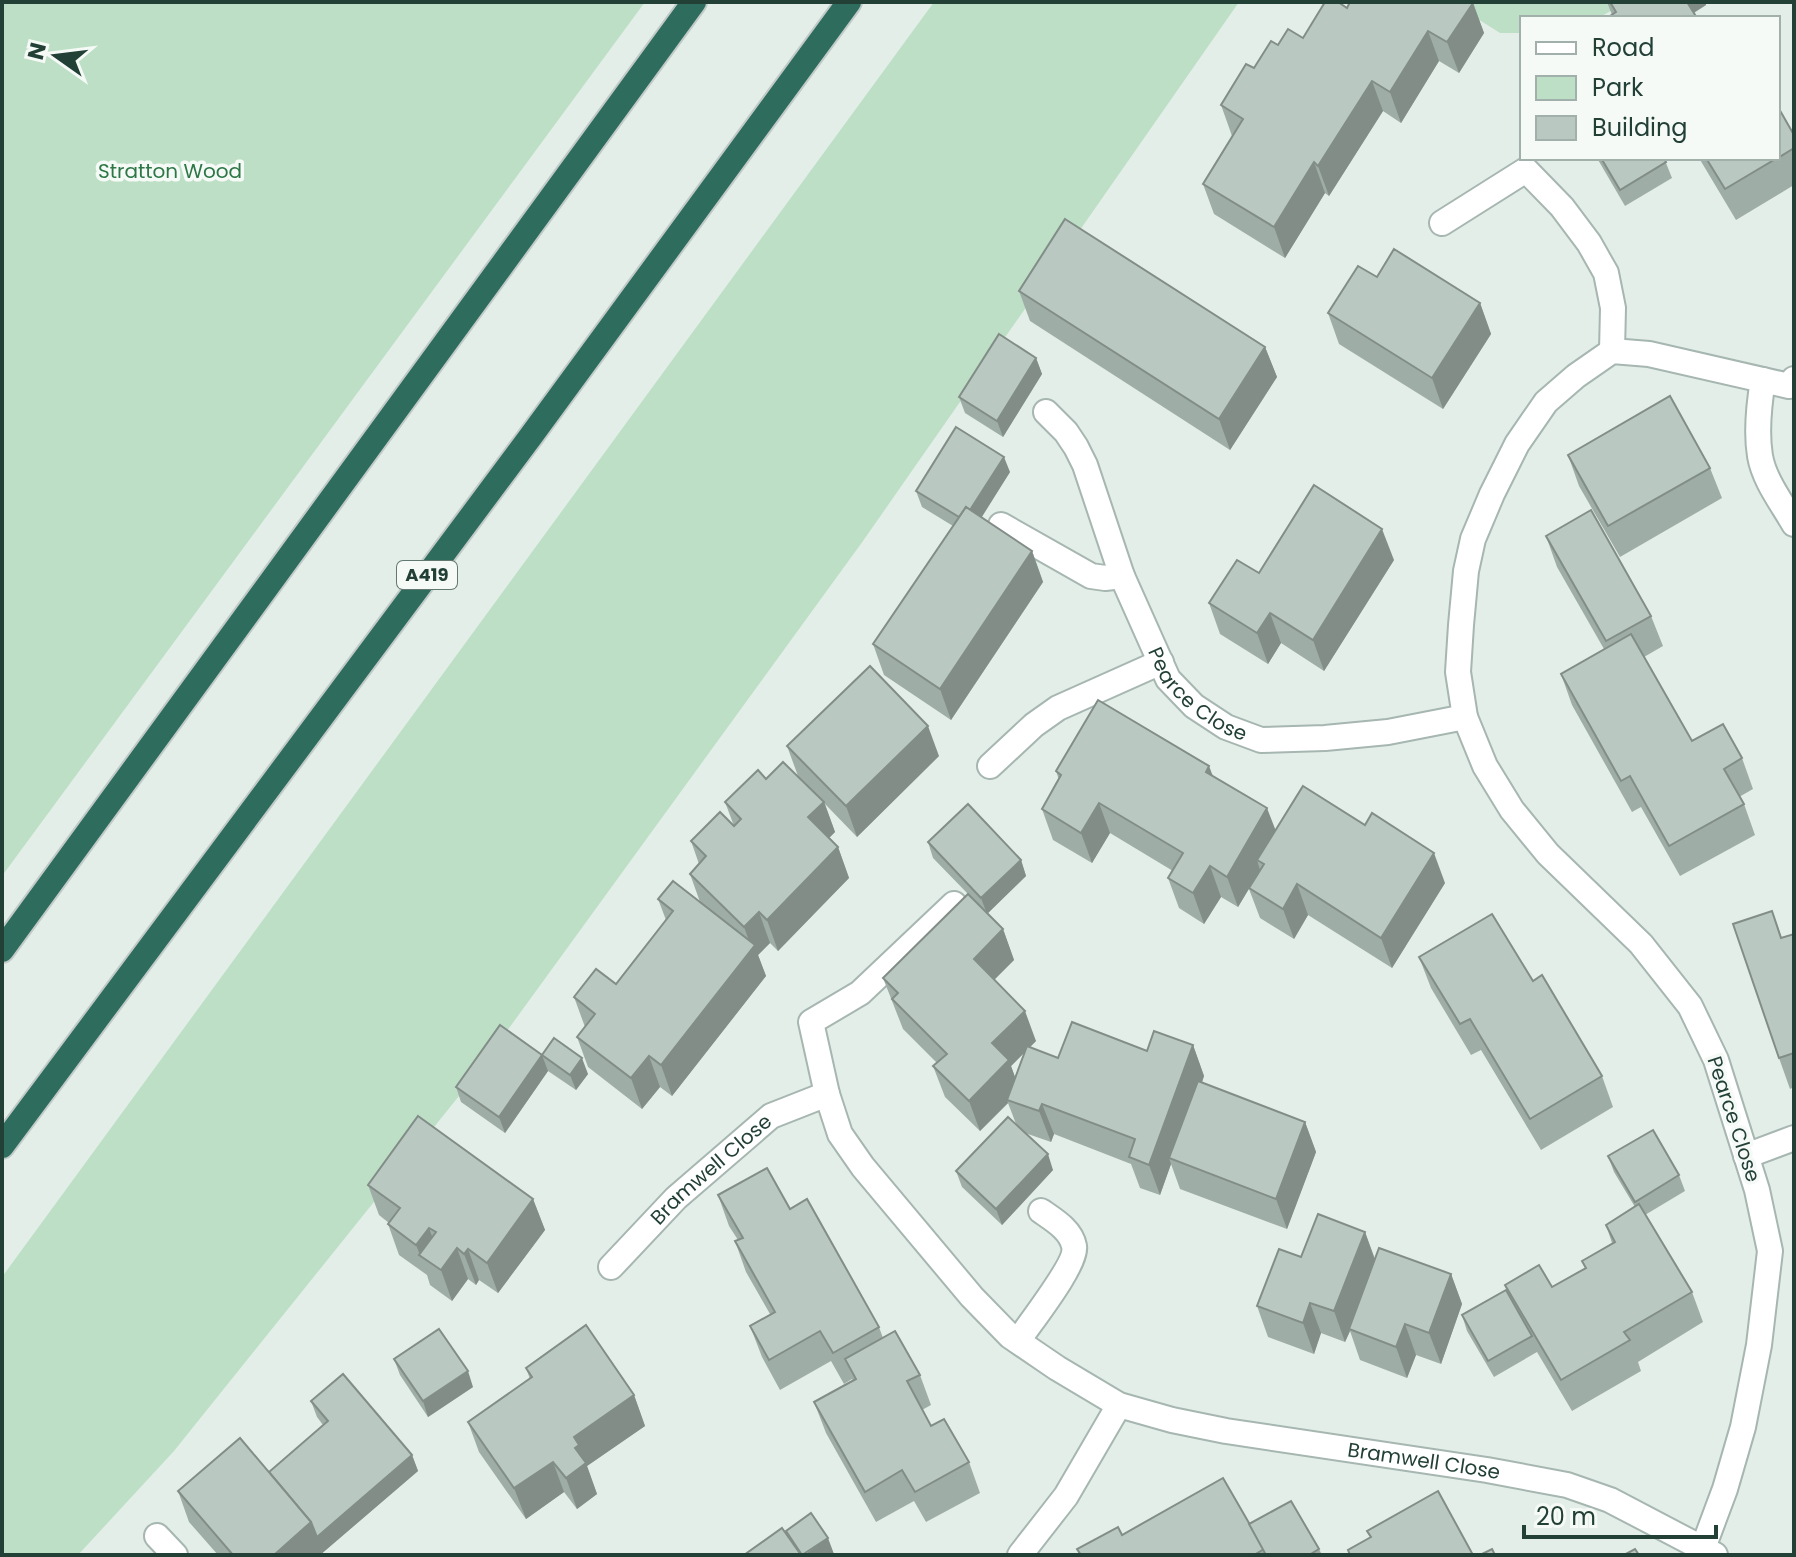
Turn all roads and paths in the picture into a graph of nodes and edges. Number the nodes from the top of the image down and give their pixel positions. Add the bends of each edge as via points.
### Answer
1 (694, 2) edge
2 (849, 2) edge
3 (1531, 164) edge
4 (1442, 223) dead end
5 (1612, 351) junction
6 (1763, 380) junction
7 (1792, 383) edge
8 (1046, 412) dead end
9 (1794, 524) edge
10 (1001, 525) dead end
11 (1122, 576) junction
12 (1161, 662) junction
13 (1465, 717) junction
14 (990, 766) dead end
15 (954, 904) edge
16 (2, 950) edge
17 (827, 1094) junction
18 (1794, 1138) edge
19 (2, 1146) edge
20 (1746, 1156) junction
21 (1041, 1211) dead end
22 (611, 1267) dead end
23 (1018, 1341) junction
24 (1119, 1405) junction
25 (157, 1536) dead end
26 (1709, 1551) edge
27 (175, 1555) edge
28 (1020, 1555) edge

1 - 16 highway
2 - 19 highway, A419
3 - 4 street
3 - 5 street via 1606,273 1613,308
5 - 6 street via 1649,354
5 - 13 street, Pearce Close via 1546,402 1517,444 1473,539 1458,672
6 - 7 street
6 - 9 street via 1760,456
8 - 11 street, Pearce Close via 1066,432 1085,465
10 - 11 street via 1091,576
11 - 12 street, Pearce Close
12 - 13 street, Pearce Close via 1168,679 1194,706 1226,727 1261,740 1388,732
12 - 14 street via 1058,708
13 - 20 street, Pearce Close via 1485,766 1512,810 1548,854 1641,944 1690,1006 1716,1060
15 - 17 street, Bramwell Close via 860,993 811,1022
17 - 22 street, Bramwell Close via 771,1116 676,1198
17 - 23 street, Bramwell Close via 840,1134 863,1167 972,1297
18 - 20 street
20 - 26 street, Pearce Close via 1770,1251 1743,1427
21 - 23 street via 1064,1229 1076,1250
23 - 24 street, Bramwell Close
24 - 26 street, Bramwell Close via 1226,1431 1567,1485 1610,1500
24 - 28 street via 1066,1496
25 - 27 street

